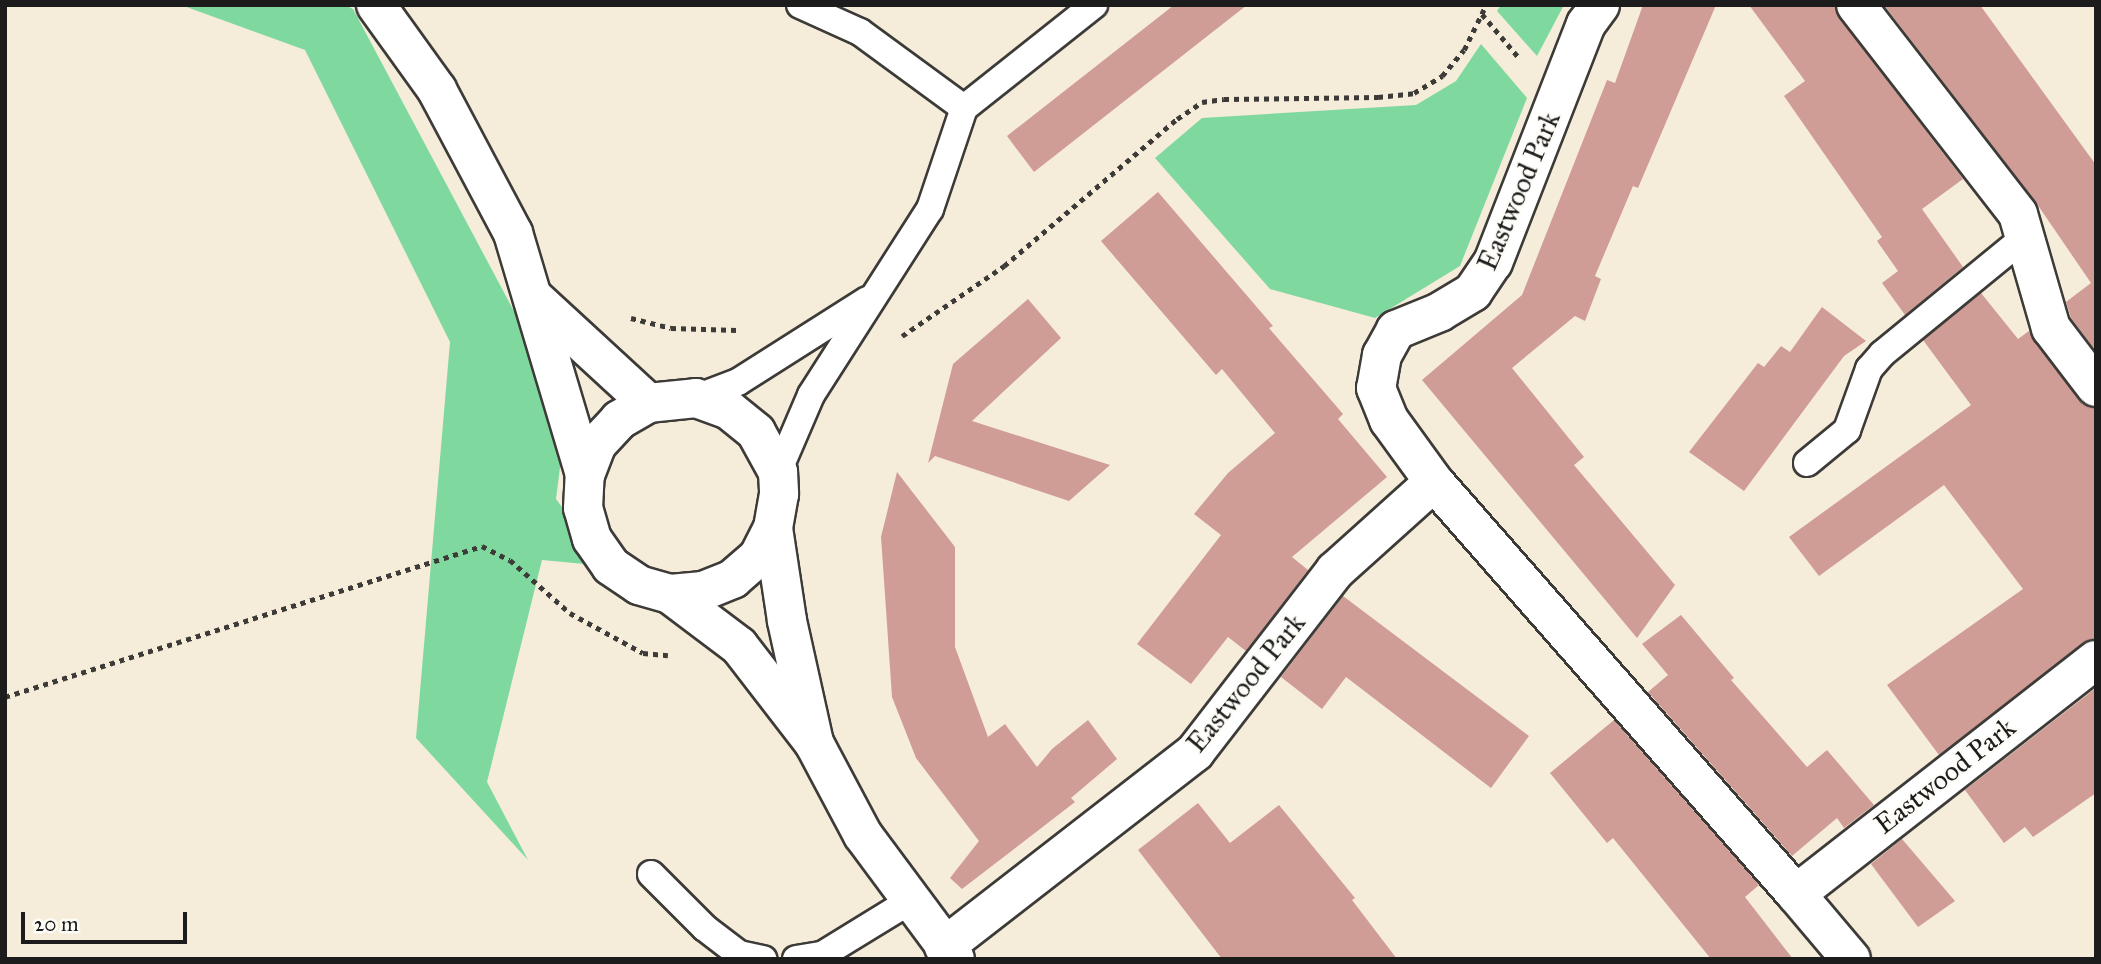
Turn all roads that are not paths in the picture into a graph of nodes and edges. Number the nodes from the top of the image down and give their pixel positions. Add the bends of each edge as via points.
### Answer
1 (376, 5) edge
2 (800, 5) edge
3 (1094, 5) edge
4 (1600, 5) edge
5 (1856, 5) edge
6 (964, 108) junction
7 (2025, 237) junction
8 (534, 298) junction
9 (872, 298) junction
10 (2096, 387) edge
11 (696, 398) junction
12 (648, 403) junction
13 (1807, 463) dead end
14 (778, 472) junction
15 (585, 475) junction
16 (1434, 482) junction
17 (773, 528) junction
18 (670, 594) junction
19 (2096, 660) edge
20 (814, 743) junction
21 (651, 874) dead end
22 (1796, 894) junction
23 (910, 901) junction
24 (950, 953) edge
25 (763, 959) edge
26 (796, 959) edge
27 (1851, 959) edge

1 - 8 street via 437,90 513,233
2 - 6 lane via 860,32
3 - 6 lane
4 - 16 street, Eastwood Park via 1586,24 1493,262 1472,292 1440,312 1396,330 1382,355 1376,388 1389,420
5 - 7 street via 2018,214
6 - 9 lane via 930,209
7 - 10 street via 2051,328
7 - 13 lane via 1882,354 1869,369 1847,430
8 - 12 street
8 - 15 street
9 - 11 lane via 738,382
9 - 14 lane via 811,395
11 - 12 street
11 - 14 street via 729,410 756,432
12 - 15 street via 619,420 597,444
14 - 17 street
15 - 18 street via 583,508 592,539 611,566 639,585
16 - 22 street, Eastwood Park
16 - 24 street, Eastwood Park via 1335,571 1195,752
17 - 18 street via 758,557 733,579 703,592
17 - 20 street via 787,621
18 - 20 street via 739,646
19 - 22 street, Eastwood Park
20 - 23 street via 863,835
21 - 25 lane via 739,954
22 - 27 street, Eastwood Park
23 - 24 street
23 - 26 lane via 822,956

